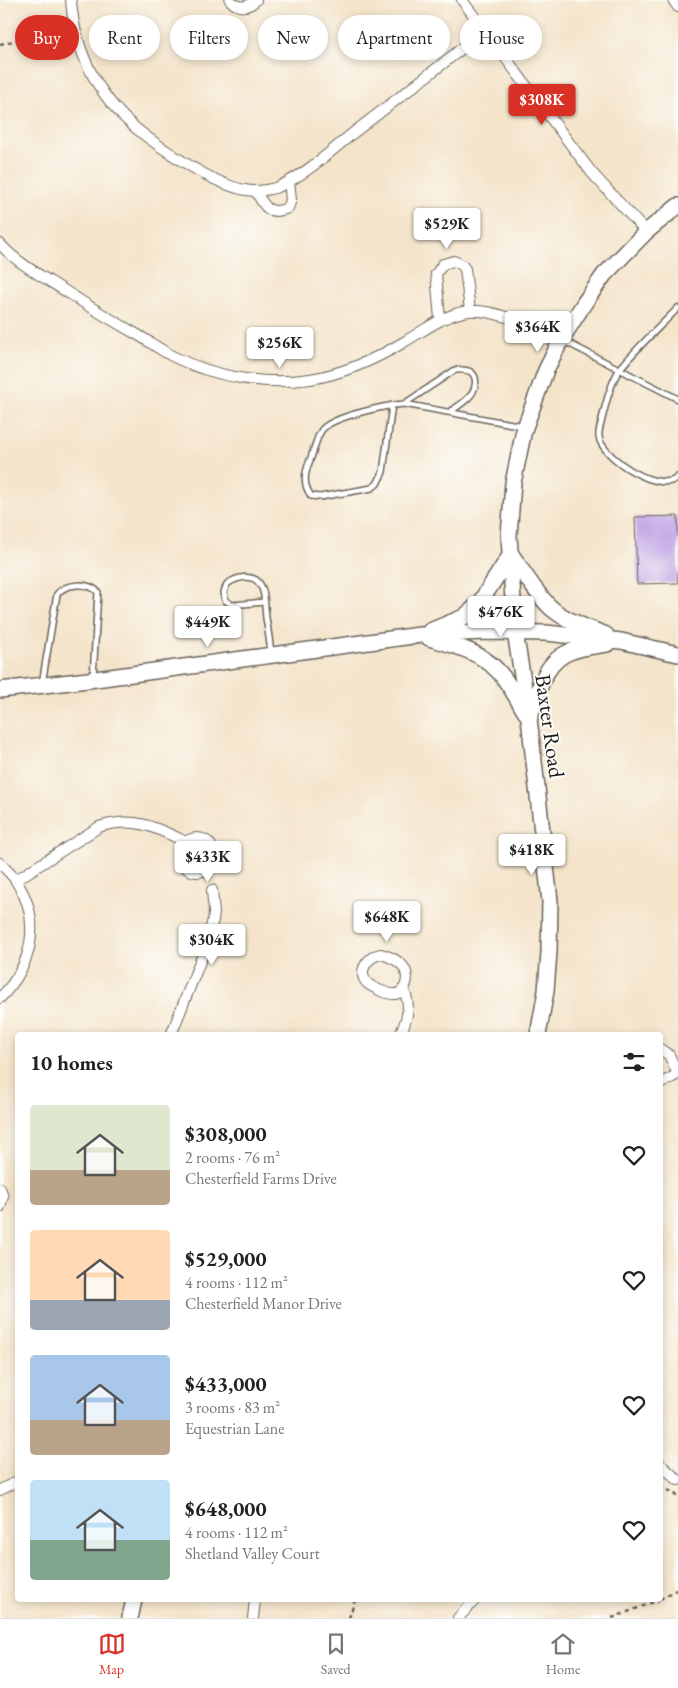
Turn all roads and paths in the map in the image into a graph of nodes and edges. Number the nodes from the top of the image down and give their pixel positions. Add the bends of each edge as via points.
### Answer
1 (71, 0) edge
2 (230, 0) edge
3 (256, 0) edge
4 (462, 0) edge
5 (673, 0) edge
6 (678, 7) edge
7 (73, 15) edge
8 (474, 15) edge
9 (15, 41) edge
10 (0, 44) edge
11 (79, 47) edge
12 (460, 50) edge
13 (508, 60) edge
14 (289, 181) junction
15 (256, 191) junction
16 (678, 206) edge
17 (646, 232) junction
18 (0, 244) edge
19 (678, 308) edge
20 (470, 311) junction
21 (440, 319) junction
22 (561, 340) junction
23 (620, 370) junction
24 (678, 399) edge
25 (404, 404) junction
26 (392, 405) junction
27 (450, 412) junction
28 (526, 426) junction
29 (678, 477) edge
30 (511, 554) junction
31 (264, 602) junction
32 (515, 632) junction
33 (420, 635) junction
34 (621, 641) junction
35 (271, 654) junction
36 (678, 654) edge
37 (93, 680) junction
38 (42, 686) junction
39 (0, 690) edge
40 (529, 718) junction
41 (186, 842) junction
42 (0, 863) edge
43 (206, 871) junction
44 (16, 880) junction
45 (403, 989) junction
46 (0, 998) edge
47 (172, 1032) edge
48 (401, 1032) edge
49 (539, 1032) edge
50 (663, 1051) edge
51 (678, 1074) edge
52 (663, 1082) edge
53 (0, 1188) edge
54 (0, 1207) edge
55 (663, 1468) edge
56 (678, 1480) edge
57 (15, 1482) edge
58 (663, 1489) edge
59 (0, 1490) edge
60 (678, 1497) edge
61 (678, 1589) edge
62 (663, 1598) edge
63 (134, 1602) edge
64 (255, 1602) edge
65 (354, 1602) edge
66 (473, 1602) edge
67 (654, 1602) edge
68 (130, 1618) edge
69 (253, 1618) edge
70 (348, 1618) edge
71 (458, 1618) edge
72 (612, 1618) edge

1 - 7 street
2 - 3 street via 242,7
4 - 8 street
5 - 6 street
9 - 10 path
11 - 15 street via 102,91 137,130 212,178 241,190
12 - 14 street
13 - 17 street via 592,173
14 - 15 street via 278,187
14 - 15 street via 290,205 280,211 263,206
16 - 17 main road, Baxter Road
17 - 22 main road, Baxter Road via 604,276
18 - 21 street via 48,280 173,356 205,370 244,379 310,379 346,370 404,343
19 - 23 lane
20 - 21 street
20 - 21 street via 465,269 450,262 440,266 436,274
20 - 22 street via 496,314
22 - 23 lane
22 - 28 main road, Baxter Road via 546,370
23 - 24 lane
23 - 29 lane via 606,401 598,437 606,452 626,468 654,480 666,483
25 - 26 lane
25 - 27 lane
25 - 27 lane via 455,370 471,372 475,377 474,390
26 - 26 lane via 331,422 321,430 304,480 311,496 372,488 377,484 383,472
27 - 28 lane
28 - 30 main road, Baxter Road via 513,483 509,536
30 - 32 main road, Baxter Road
30 - 33 main road via 479,604 464,616
30 - 34 main road via 551,608 568,619
31 - 31 lane via 262,589 250,578 234,579 224,592 224,600 232,605
31 - 35 lane
32 - 33 main road
32 - 34 main road
32 - 40 main road, Baxter Road
33 - 35 main road
33 - 40 main road via 468,650 484,659 498,670
34 - 36 main road
34 - 40 main road via 571,651 557,660 545,673
35 - 37 main road
37 - 38 main road
37 - 38 lane via 98,592 81,585 62,589 57,594
38 - 39 main road
40 - 49 main road, Baxter Road via 550,901 546,991
41 - 43 street via 180,851 183,866 192,872
41 - 43 street via 202,839 211,845 215,855
41 - 44 street via 140,823 113,823 99,827
42 - 44 street
43 - 47 street via 211,887 213,920
44 - 46 street via 30,915 31,944 20,973
45 - 45 street via 407,975 399,963 381,954 366,962 363,973 368,983 388,994 399,993
45 - 48 street via 409,999
50 - 51 street via 669,1055
51 - 52 street
53 - 54 street via 3,1196
55 - 56 street
57 - 59 street
58 - 60 path
61 - 62 path
63 - 68 main road
64 - 69 street
65 - 70 path
66 - 71 street
67 - 72 path

